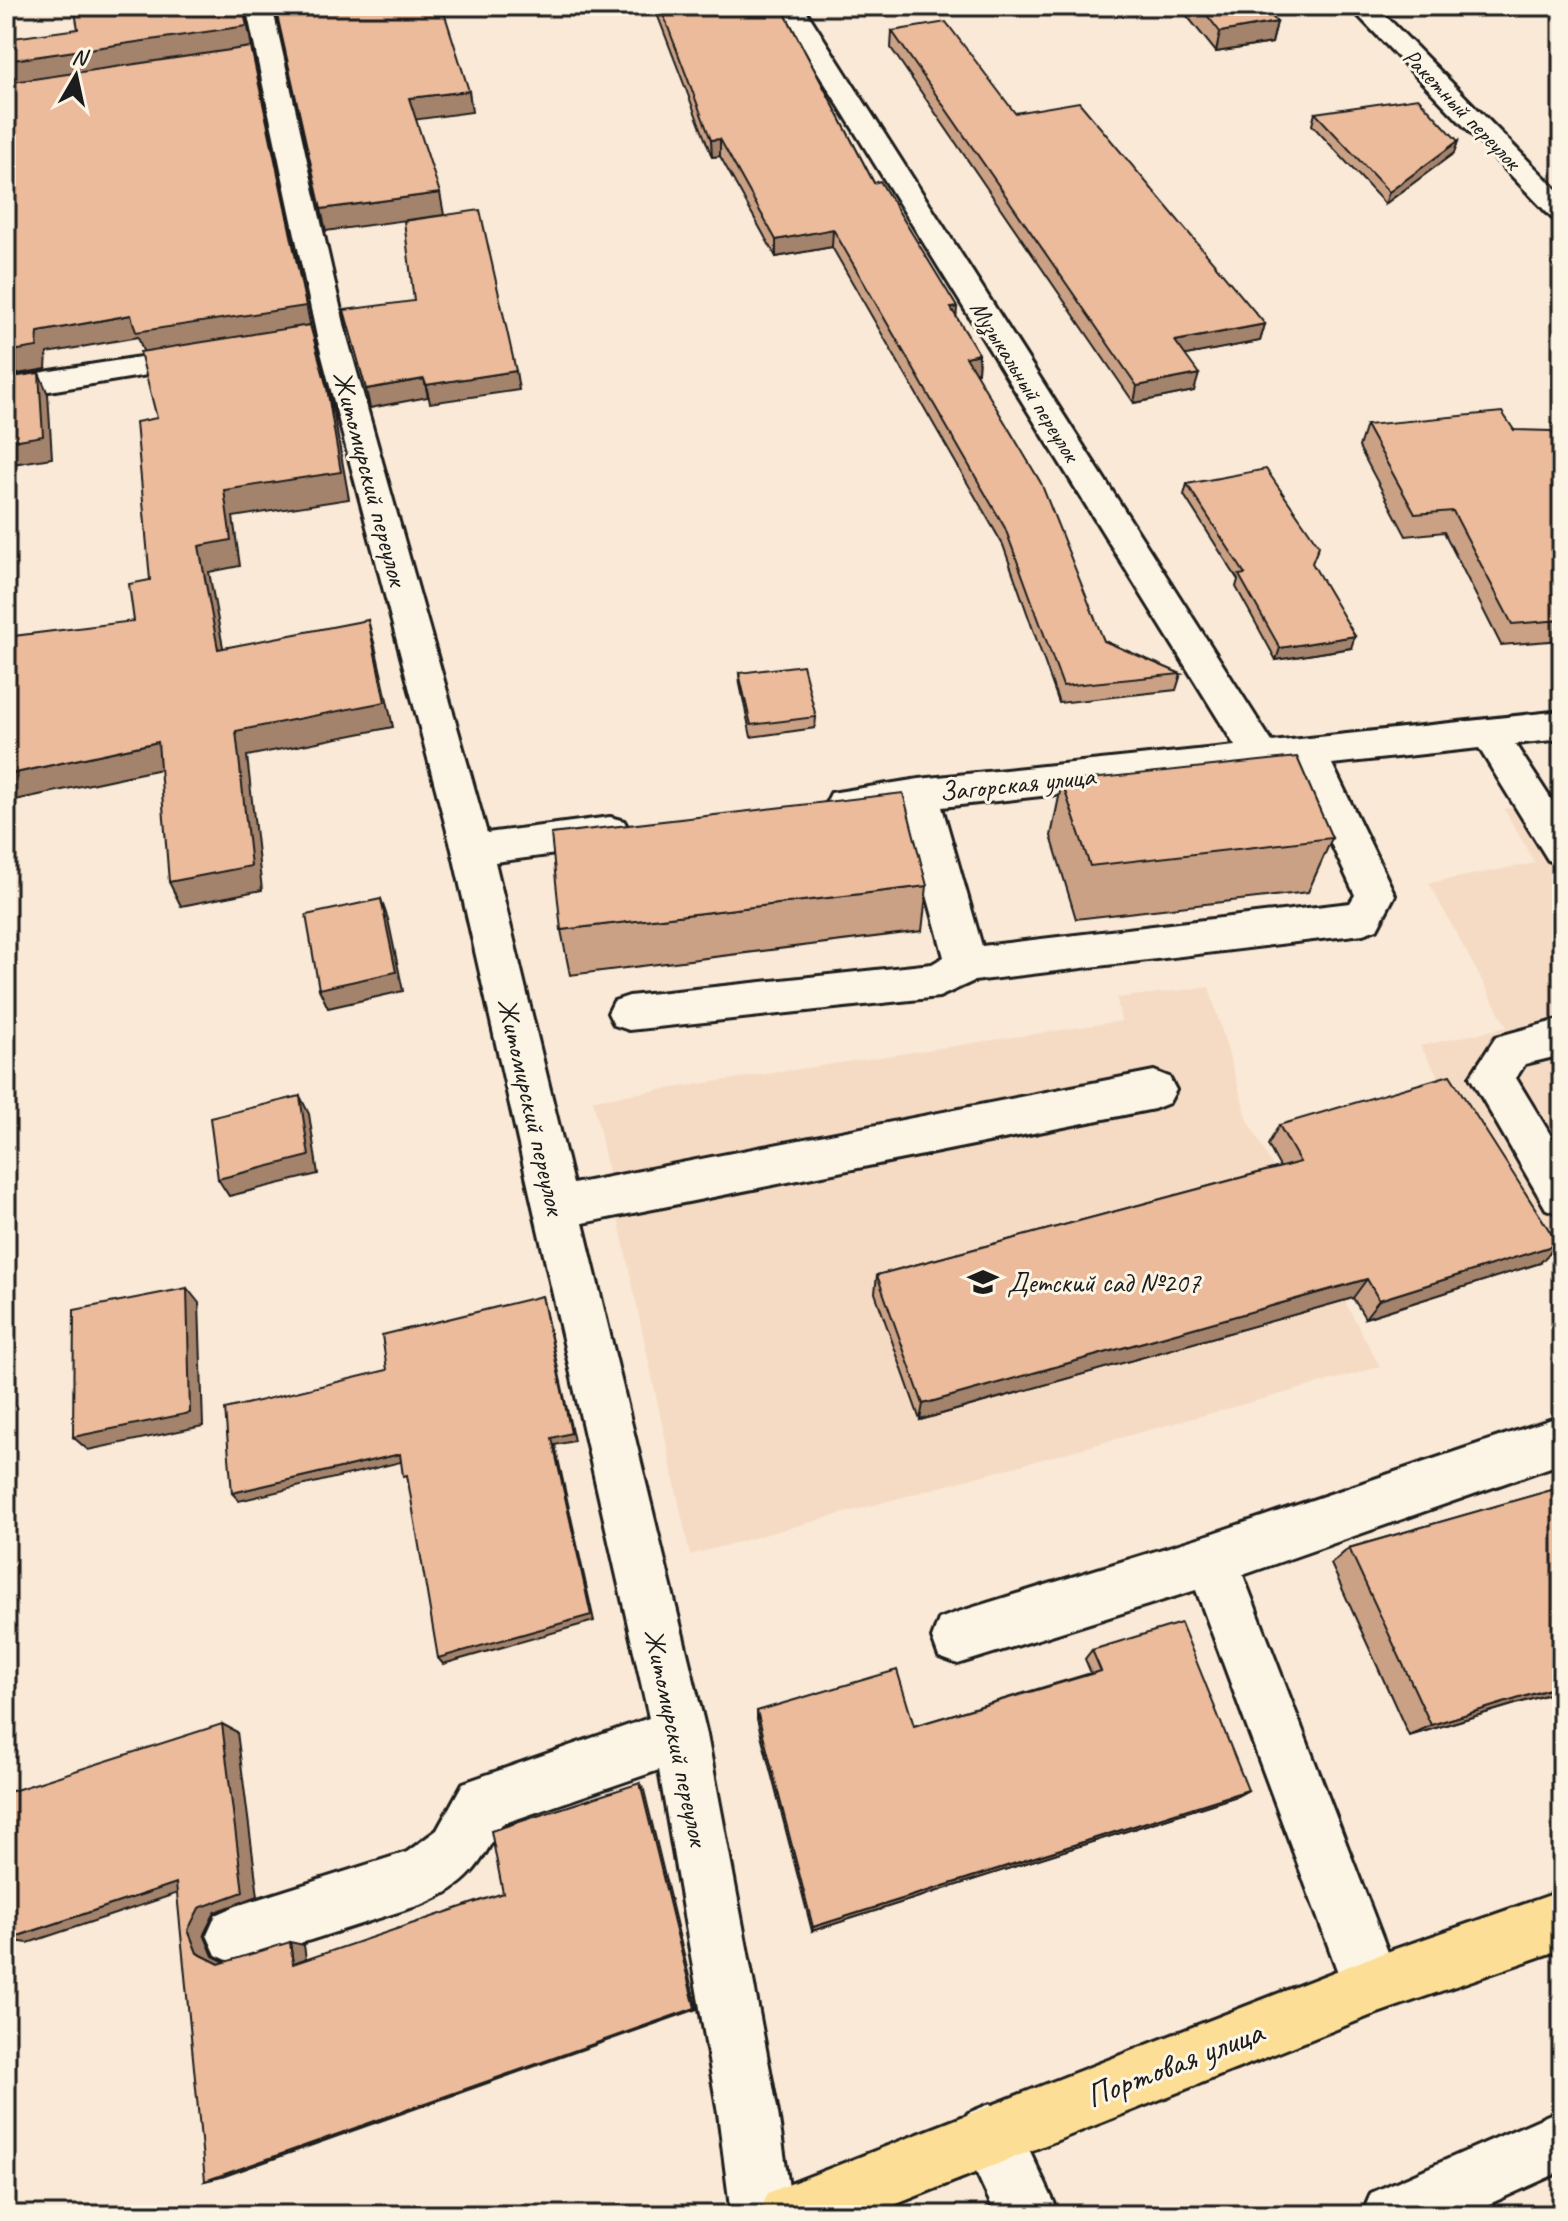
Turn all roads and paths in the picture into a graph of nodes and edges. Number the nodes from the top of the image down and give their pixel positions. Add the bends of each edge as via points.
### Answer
1 (259, 6) edge
2 (790, 6) edge
3 (1362, 6) edge
4 (1562, 212) edge
5 (239, 352) edge
6 (6, 388) edge
7 (1562, 725) edge
8 (1488, 732) junction
9 (1307, 752) junction
10 (1261, 756) junction
11 (919, 794) junction
12 (811, 807) edge
13 (641, 829) edge
14 (1562, 849) edge
15 (472, 850) junction
16 (967, 965) junction
17 (629, 1013) dead end
18 (1562, 1037) edge
19 (1154, 1090) dead end
20 (1562, 1195) edge
21 (556, 1208) junction
22 (1552, 1443) dead end
23 (1211, 1560) junction
24 (958, 1638) dead end
25 (680, 1735) junction
26 (1562, 1920) edge
27 (236, 1935) dead end
28 (1372, 1986) junction
29 (990, 2135) junction
30 (1562, 2140) edge
31 (762, 2215) edge
32 (790, 2215) edge
33 (1029, 2215) edge
34 (1393, 2215) edge

1 - 15 street, Житомирский переулок via 253,58 317,340
2 - 10 street, Музыкальный переулок
3 - 4 street, Ракетный переулок
5 - 6 street
7 - 8 street, Загорская улица
8 - 9 street, Загорская улица
8 - 14 street
9 - 10 street, Загорская улица
9 - 16 street via 1375,895 1363,918
10 - 11 street, Загорская улица
11 - 12 street, Загорская улица
11 - 16 street
13 - 15 street
15 - 21 street, Житомирский переулок
16 - 17 street via 939,980
18 - 20 street via 1511,1050 1492,1077
19 - 21 street
21 - 25 street, Житомирский переулок
22 - 23 street
23 - 24 street
23 - 28 street
25 - 27 street via 483,1803 457,1850 423,1876
25 - 31 street, Житомирский переулок
26 - 28 main road, Портовая улица
28 - 29 main road, Портовая улица
29 - 32 main road, Портовая улица
29 - 33 street
30 - 34 street

